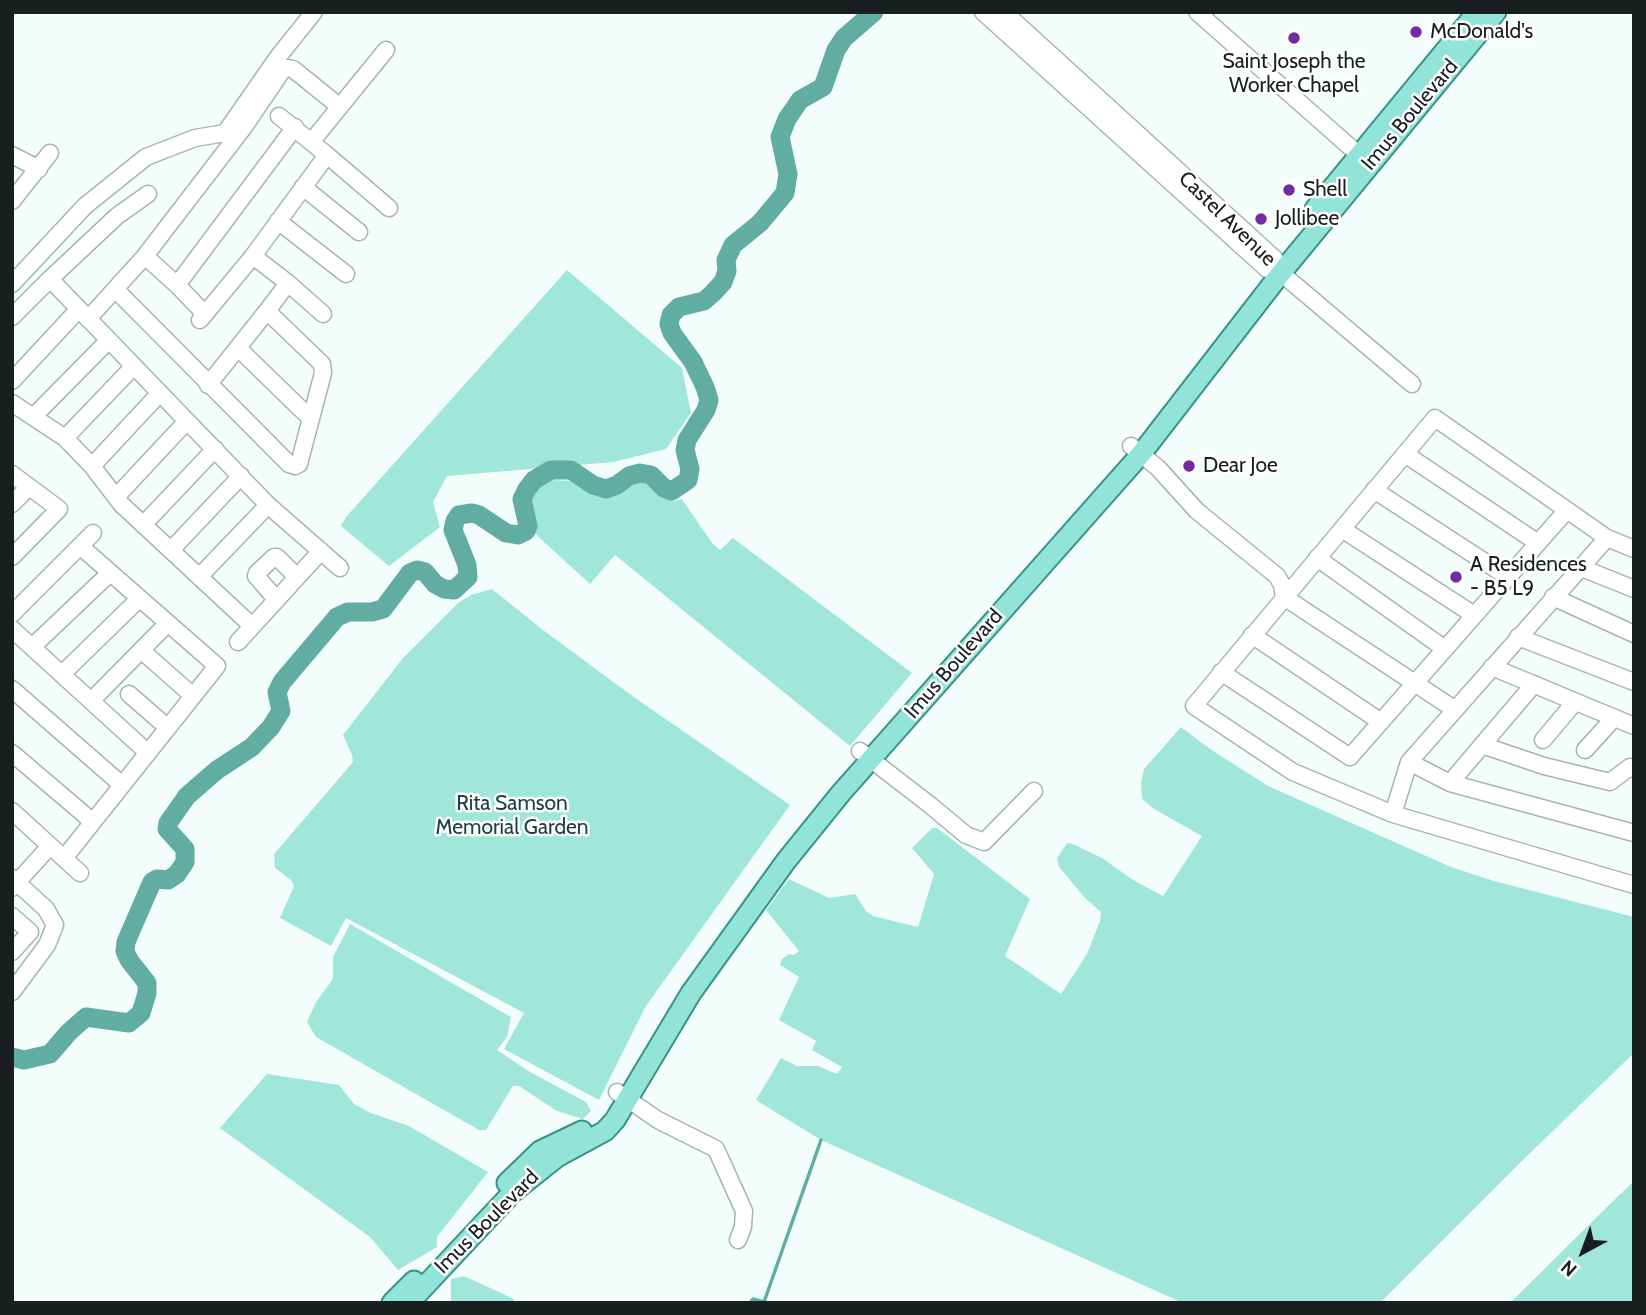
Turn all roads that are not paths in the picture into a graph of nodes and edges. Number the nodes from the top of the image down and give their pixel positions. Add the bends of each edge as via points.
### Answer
1 (314, 12) edge
2 (983, 12) edge
3 (1004, 12) edge
4 (1197, 12) edge
5 (1477, 12) edge
6 (1496, 12) edge
7 (386, 50) dead end
8 (340, 107) junction
9 (279, 116) dead end
10 (295, 127) junction
11 (312, 141) junction
12 (50, 153) dead end
13 (12, 155) edge
14 (327, 155) junction
15 (1364, 160) junction
16 (38, 169) junction
17 (303, 187) junction
18 (148, 194) dead end
19 (12, 201) edge
20 (389, 208) dead end
21 (278, 221) junction
22 (359, 232) dead end
23 (145, 256) junction
24 (253, 256) junction
25 (1274, 267) junction
26 (346, 274) dead end
27 (50, 279) junction
28 (288, 283) junction
29 (12, 284) edge
30 (177, 285) junction
31 (116, 290) junction
32 (267, 311) junction
33 (83, 314) junction
34 (323, 314) dead end
35 (12, 317) edge
36 (109, 340) junction
37 (238, 348) junction
38 (134, 366) junction
39 (12, 381) edge
40 (208, 384) junction
41 (1412, 384) dead end
42 (160, 393) junction
43 (12, 403) edge
44 (33, 417) junction
45 (310, 418) junction
46 (187, 421) junction
47 (65, 438) junction
48 (215, 449) junction
49 (1136, 450) junction
50 (1405, 454) junction
51 (92, 466) junction
52 (12, 474) edge
53 (241, 476) junction
54 (29, 488) junction
55 (1374, 490) junction
56 (116, 497) junction
57 (12, 504) edge
58 (268, 505) junction
59 (1567, 510) junction
60 (143, 525) junction
61 (1342, 529) junction
62 (93, 533) dead end
63 (1607, 538) junction
64 (1538, 543) junction
65 (80, 547) junction
66 (1634, 549) edge
67 (171, 550) junction
68 (321, 551) junction
69 (12, 557) edge
70 (1317, 558) junction
71 (340, 568) dead end
72 (1582, 568) junction
73 (110, 573) junction
74 (199, 577) junction
75 (298, 577) junction
76 (1507, 578) junction
77 (1634, 589) edge
78 (1284, 597) junction
79 (1553, 597) junction
80 (139, 599) junction
81 (276, 599) junction
82 (12, 614) edge
83 (1474, 615) junction
84 (167, 624) junction
85 (251, 625) junction
86 (12, 629) edge
87 (1634, 634) edge
88 (1252, 635) junction
89 (1518, 637) junction
90 (238, 642) dead end
91 (32, 647) junction
92 (1445, 649) junction
93 (141, 650) junction
94 (1492, 667) junction
95 (1221, 672) junction
96 (62, 674) junction
97 (1634, 682) edge
98 (1414, 684) junction
99 (1534, 684) junction
100 (12, 689) edge
101 (194, 696) junction
102 (91, 701) junction
103 (1575, 702) junction
104 (1454, 709) junction
105 (1614, 718) junction
106 (1381, 722) junction
107 (119, 726) junction
108 (1634, 726) edge
109 (168, 728) junction
110 (1542, 740) dead end
111 (1482, 745) junction
112 (1585, 750) dead end
113 (148, 752) junction
114 (12, 753) edge
115 (865, 756) junction
116 (1409, 762) junction
117 (1634, 769) edge
118 (1450, 783) junction
119 (122, 785) junction
120 (1034, 791) dead end
121 (12, 811) edge
122 (1393, 814) junction
123 (93, 822) junction
124 (1634, 833) edge
125 (50, 846) junction
126 (65, 857) junction
127 (80, 873) dead end
128 (14, 883) edge
129 (1634, 885) edge
130 (12, 916) edge
131 (12, 952) edge
132 (12, 992) edge
133 (622, 1095) junction
134 (738, 1240) dead end
135 (393, 1303) edge
136 (409, 1303) edge

1 - 29 street via 225,133 195,138 146,157 85,206
2 - 25 street, Castel Avenue
3 - 25 street, Castel Avenue
4 - 15 street
5 - 15 main road, Imus Boulevard
6 - 15 main road, Imus Boulevard
7 - 8 street
8 - 11 street
8 - 23 street via 292,69 282,71
9 - 10 street
10 - 11 street
10 - 30 street
11 - 14 street
12 - 16 street
13 - 16 street
14 - 17 street
14 - 20 street
15 - 25 main road, Imus Boulevard
16 - 19 street
17 - 21 street
17 - 22 street
18 - 27 street via 125,209
21 - 24 street
21 - 26 street
23 - 30 street
23 - 31 street
24 - 28 street
24 - 30 street via 202,317
25 - 41 street
25 - 49 main road, Imus Boulevard
27 - 33 street
27 - 35 street
28 - 32 street
28 - 34 street
31 - 33 street
31 - 40 street
32 - 37 street
32 - 45 street via 322,364
33 - 36 street
33 - 39 street
36 - 38 street
36 - 44 street
37 - 40 street
37 - 45 street
38 - 42 street
38 - 47 street
40 - 45 street via 295,466
42 - 46 street
42 - 51 street
43 - 44 street
44 - 47 street
46 - 48 street
46 - 56 street
47 - 51 street
48 - 53 street
48 - 60 street
49 - 78 street via 1198,511 1277,576
49 - 115 main road, Imus Boulevard
50 - 55 street
50 - 59 street via 1435,418
50 - 64 street
51 - 56 street
52 - 54 street
53 - 58 street
53 - 67 street
54 - 57 street
54 - 69 street via 59,509
55 - 61 street
55 - 76 street
56 - 60 street
58 - 68 street
58 - 74 street
59 - 63 street
59 - 64 street
60 - 67 street
61 - 70 street
61 - 83 street
62 - 65 street
63 - 66 street
63 - 72 street
64 - 76 street
65 - 73 street
65 - 82 street
67 - 74 street
68 - 71 street
68 - 75 street
70 - 78 street
70 - 92 street
72 - 77 street
72 - 79 street
73 - 80 street
73 - 91 street
74 - 85 street
75 - 81 street
75 - 81 street via 277,557 257,573
76 - 83 street
78 - 88 street
78 - 98 street
79 - 87 street
79 - 89 street
80 - 84 street
80 - 96 street
81 - 85 street
83 - 92 street
84 - 93 street
84 - 101 street via 216,663
85 - 90 street
86 - 91 street
88 - 95 street
88 - 106 street
89 - 94 street
89 - 97 street
91 - 96 street
92 - 98 street
93 - 101 street
93 - 102 street
94 - 99 street
94 - 104 street
95 - 106 street via 1350,757
95 - 122 street via 1194,706 1293,772
96 - 102 street
98 - 104 street
98 - 106 street
99 - 103 street
99 - 111 street
100 - 119 street
101 - 109 street
102 - 107 street
103 - 105 street
103 - 110 street
104 - 116 street
105 - 108 street
105 - 112 street
107 - 109 street via 134,699
107 - 113 street
109 - 113 street
111 - 117 street via 1610,782 1630,767
111 - 118 street
113 - 119 street
114 - 123 street
115 - 120 street via 965,835 984,842
115 - 133 main road, Imus Boulevard via 685,989
116 - 118 street
116 - 122 street
118 - 124 street
119 - 123 street
121 - 125 street
122 - 129 street
123 - 126 street
125 - 126 street
125 - 128 street
126 - 127 street
128 - 132 street via 46,909 55,925 47,946
130 - 131 street via 30,932
133 - 134 street via 658,1121 716,1149 744,1211
133 - 135 main road, Imus Boulevard via 595,1123 525,1163
133 - 136 main road, Imus Boulevard via 615,1120 605,1130 557,1157 513,1192

